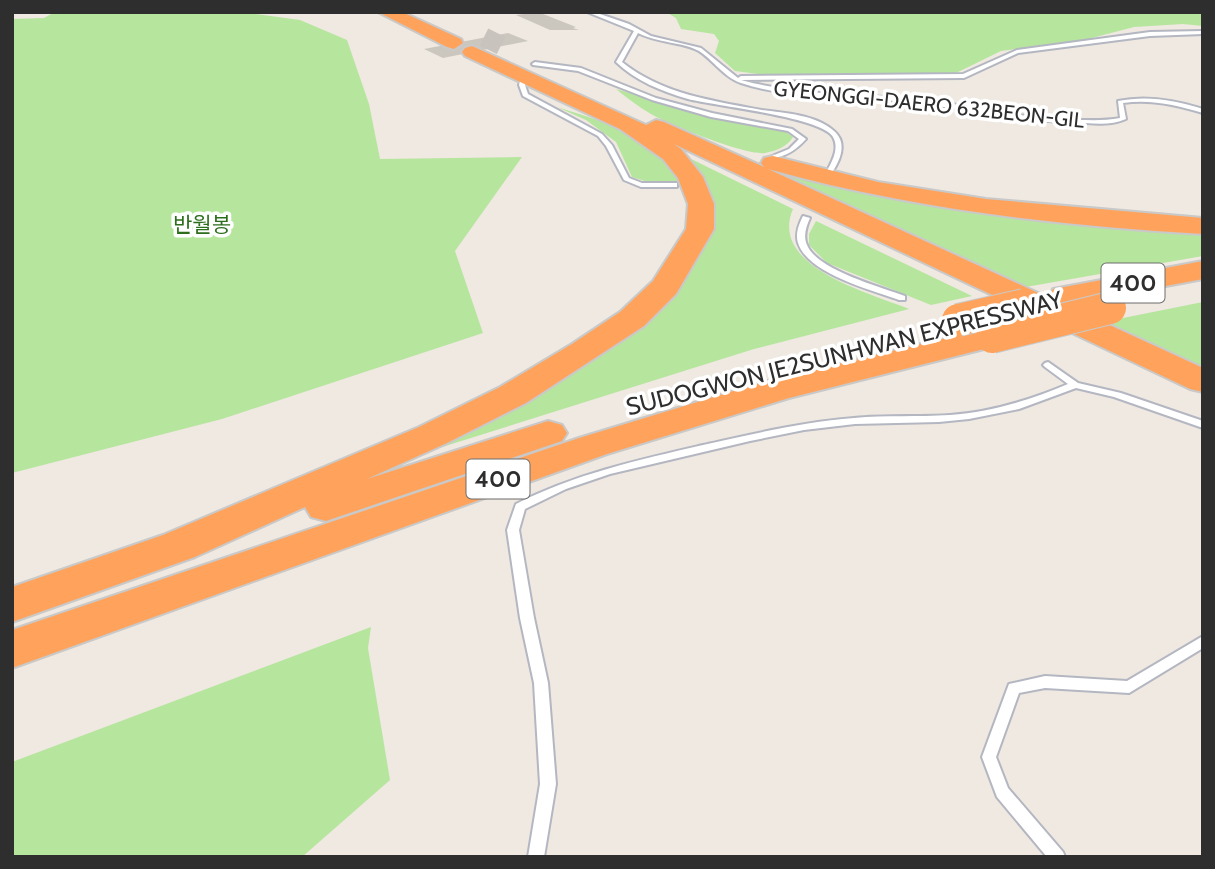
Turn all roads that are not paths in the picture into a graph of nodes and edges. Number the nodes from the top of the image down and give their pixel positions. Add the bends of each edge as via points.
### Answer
1 (387, 12) edge
2 (425, 12) edge
3 (589, 12) edge
4 (637, 30) junction
5 (1203, 32) edge
6 (478, 45) junction
7 (529, 69) junction
8 (735, 78) junction
9 (1203, 111) edge
10 (636, 122) junction
11 (774, 157) dead end
12 (829, 173) dead end
13 (674, 185) dead end
14 (806, 218) dead end
15 (1203, 226) edge
16 (1203, 270) edge
17 (1203, 287) edge
18 (902, 298) dead end
19 (975, 328) junction
20 (1048, 365) dead end
21 (1203, 381) edge
22 (1075, 384) junction
23 (1203, 394) edge
24 (1203, 425) edge
25 (12, 605) edge
26 (12, 616) edge
27 (1203, 640) edge
28 (12, 649) edge
29 (536, 857) edge
30 (1057, 857) edge

1 - 6 highway
2 - 6 highway
3 - 4 lane
4 - 8 lane via 699,49
4 - 12 lane via 620,62 626,69 673,92 821,126 834,134 839,144
5 - 8 lane via 1017,51 964,76
6 - 7 highway
6 - 7 highway
7 - 10 highway
7 - 11 lane via 579,69 654,99 782,128 803,139
7 - 13 lane via 522,85 525,95 600,135 610,145 626,179 641,185
8 - 9 lane, GYEONGGI-DAERO 632BEON-GIL via 813,94 914,101 1050,121 1123,119 1120,102 1141,99
10 - 15 highway via 798,171 877,188 1065,216
10 - 21 highway
10 - 23 highway
10 - 25 highway via 673,154 690,177 701,204 700,229 685,257 666,286 632,319 513,395 421,440 179,546
14 - 18 lane via 801,243 807,255 825,267
16 - 19 highway, SUDOGWON JE2SUNHWAN EXPRESSWAY / 400, bridge via 1064,296
17 - 19 highway, SUDOGWON JE2SUNHWAN EXPRESSWAY / 400, bridge via 1110,308
19 - 26 highway, SUDOGWON JE2SUNHWAN EXPRESSWAY / 400 via 812,356 617,411
19 - 28 highway, SUDOGWON JE2SUNHWAN EXPRESSWAY / 400 via 593,446
20 - 22 lane
22 - 24 lane
22 - 29 lane via 1010,410 952,418 842,422 761,435 599,473 520,507 513,530 541,683 548,784
27 - 30 lane via 1129,687 1045,682 1014,688 989,757 1002,792

